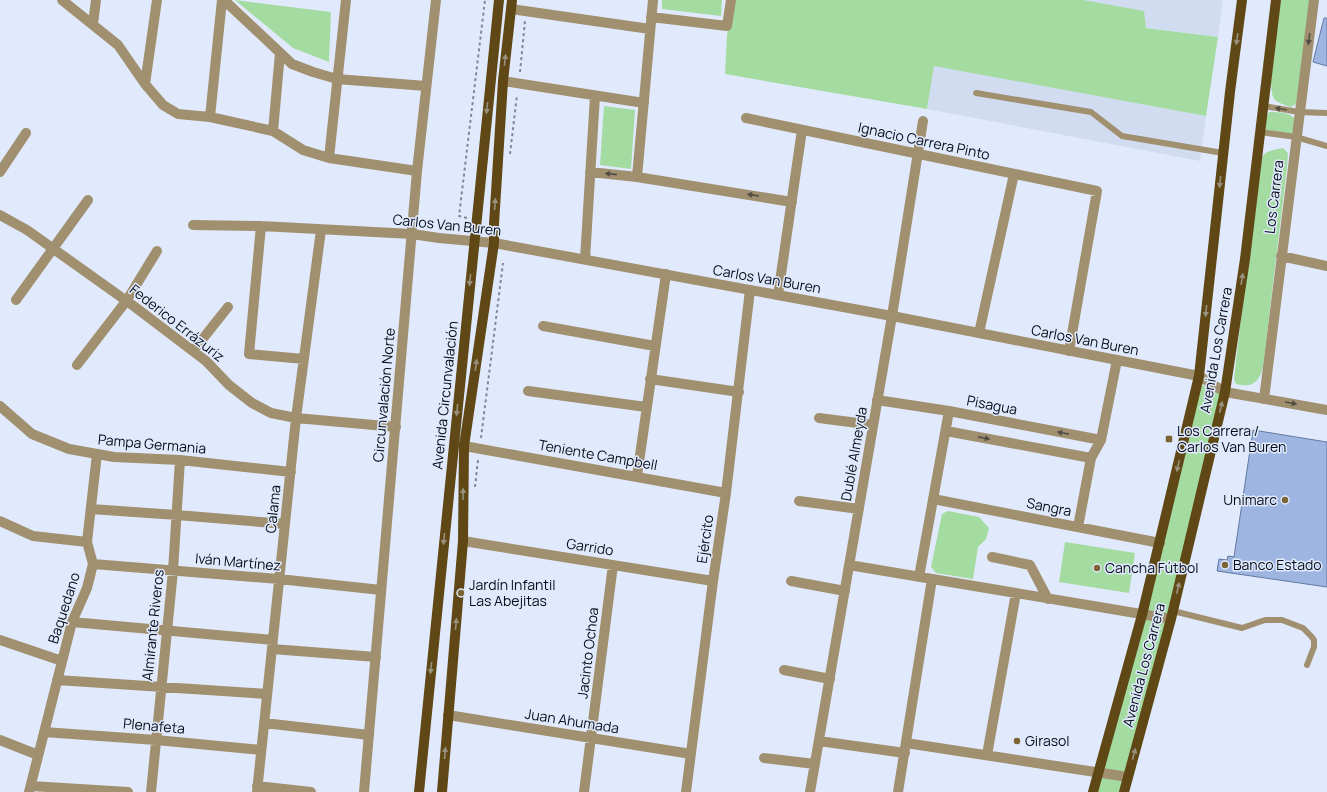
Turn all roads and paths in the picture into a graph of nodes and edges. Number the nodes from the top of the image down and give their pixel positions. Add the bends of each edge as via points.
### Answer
1 (62, 0) edge
2 (96, 0) edge
3 (157, 0) edge
4 (346, 0) edge
5 (436, 0) edge
6 (485, 0) edge
7 (499, 0) edge
8 (652, 0) edge
9 (731, 0) edge
10 (1242, 0) edge
11 (1276, 0) edge
12 (1314, 0) edge
13 (226, 1) edge
14 (512, 5) edge
15 (526, 11) junction
16 (651, 17) junction
17 (93, 24) junction
18 (650, 29) junction
19 (280, 53) junction
20 (337, 79) junction
21 (503, 80) junction
22 (518, 83) junction
23 (145, 84) junction
24 (426, 86) junction
25 (976, 93) dead end
26 (595, 96) junction
27 (644, 103) junction
28 (1264, 106) junction
29 (1299, 112) junction
30 (1327, 113) edge
31 (210, 118) junction
32 (746, 118) dead end
33 (923, 121) dead end
34 (802, 130) junction
35 (273, 131) junction
36 (1260, 132) junction
37 (26, 133) dead end
38 (1296, 137) junction
39 (1327, 146) edge
40 (1223, 153) junction
41 (510, 154) dead end
42 (917, 154) junction
43 (329, 158) junction
44 (417, 171) junction
45 (0, 172) edge
46 (590, 172) junction
47 (1014, 174) junction
48 (637, 177) junction
49 (88, 200) dead end
50 (792, 202) junction
51 (0, 215) edge
52 (476, 220) junction
53 (193, 225) dead end
54 (261, 226) junction
55 (321, 230) junction
56 (412, 234) junction
57 (474, 242) junction
58 (494, 243) junction
59 (506, 245) junction
60 (53, 248) junction
61 (157, 251) dead end
62 (1281, 256) junction
63 (585, 259) junction
64 (1327, 266) edge
65 (666, 274) junction
66 (750, 290) junction
67 (778, 295) junction
68 (16, 300) dead end
69 (126, 300) junction
70 (228, 307) dead end
71 (892, 316) junction
72 (543, 326) dead end
73 (979, 333) junction
74 (655, 346) junction
75 (193, 351) junction
76 (1070, 351) junction
77 (304, 359) junction
78 (1117, 360) junction
79 (77, 365) dead end
80 (1199, 376) junction
81 (650, 379) junction
82 (528, 391) dead end
83 (739, 392) junction
84 (1225, 392) junction
85 (1264, 399) junction
86 (877, 400) junction
87 (0, 406) edge
88 (646, 407) junction
89 (1327, 410) edge
90 (949, 411) junction
91 (296, 418) junction
92 (819, 418) dead end
93 (873, 425) junction
94 (396, 427) junction
95 (946, 431) junction
96 (1101, 440) junction
97 (464, 446) junction
98 (479, 449) junction
99 (97, 454) junction
100 (1091, 458) junction
101 (180, 460) junction
102 (291, 472) junction
103 (637, 476) junction
104 (476, 488) dead end
105 (726, 493) junction
106 (933, 500) junction
107 (799, 501) dead end
108 (91, 509) junction
109 (858, 509) junction
110 (177, 515) junction
111 (0, 521) edge
112 (285, 524) junction
113 (1078, 527) junction
114 (463, 541) junction
115 (87, 542) junction
116 (1160, 543) junction
117 (992, 557) dead end
118 (92, 564) junction
119 (614, 565) junction
120 (849, 565) junction
121 (173, 571) junction
122 (919, 577) junction
123 (279, 579) junction
124 (932, 579) junction
125 (792, 581) dead end
126 (713, 582) junction
127 (381, 590) junction
128 (844, 591) junction
129 (1016, 593) junction
130 (1048, 599) junction
131 (1142, 615) junction
132 (1172, 615) junction
133 (72, 622) junction
134 (167, 631) junction
135 (0, 640) edge
136 (272, 644) junction
137 (376, 658) junction
138 (62, 661) junction
139 (1308, 665) dead end
140 (784, 670) dead end
141 (830, 679) junction
142 (57, 680) junction
143 (161, 686) junction
144 (267, 694) junction
145 (448, 714) junction
146 (264, 723) junction
147 (44, 732) junction
148 (369, 734) junction
149 (591, 738) junction
150 (0, 740) edge
151 (156, 740) junction
152 (819, 741) junction
153 (906, 748) junction
154 (261, 750) junction
155 (691, 754) junction
156 (38, 755) junction
157 (987, 755) junction
158 (764, 758) dead end
159 (815, 764) junction
160 (1098, 772) junction
161 (1128, 777) junction
162 (30, 789) edge
163 (257, 789) edge
164 (128, 792) edge
165 (151, 792) edge
166 (311, 792) edge
167 (364, 792) edge
168 (419, 792) edge
169 (442, 792) edge
170 (584, 792) edge
171 (686, 792) edge
172 (810, 792) edge
173 (898, 792) edge
174 (1093, 792) edge
175 (1124, 792) edge

1 - 17 street
2 - 17 street
3 - 23 street
4 - 20 street
5 - 24 street, Circunvalación Norte
6 - 52 path via 458,216
7 -> 52 main road, Avenida Circunvalación
8 - 16 street
9 - 16 street via 726,26
10 -> 40 main road, Avenida Los Carrera
11 - 28 main road, Avenida Los Carrera
12 -> 29 street, Los Carrera
13 - 19 street
13 - 31 street
14 - 15 street
21 -> 14 main road, Avenida Circunvalación
15 - 18 street
15 - 22 path
16 - 18 street
17 - 23 street via 118,45
18 - 27 street
19 - 20 street via 292,64
19 - 35 street
20 - 24 street
20 - 43 street
21 - 22 street
58 -> 21 main road, Avenida Circunvalación
22 - 26 street
22 - 41 path
23 - 31 street via 163,104 178,114
24 - 44 street, Circunvalación Norte
25 - 40 lane via 1091,112 1122,136
26 - 27 street
26 - 46 street
27 - 48 street
29 -> 28 lane
28 - 36 main road, Avenida Los Carrera
29 - 30 lane
29 - 38 street, Los Carrera
31 - 35 street
32 - 34 street, Ignacio Carrera Pinto
33 - 42 street, Dublé Almeyda
34 - 42 street, Ignacio Carrera Pinto
34 - 50 street
35 - 43 street via 303,150
36 - 38 lane
84 -> 36 main road, Avenida Los Carrera via 1245,259
37 - 45 street
38 - 39 lane
38 - 62 street, Los Carrera
40 -> 80 main road, Avenida Los Carrera
42 - 47 street, Ignacio Carrera Pinto
42 - 71 street, Dublé Almeyda
43 - 44 street
44 - 56 street, Circunvalación Norte
48 -> 46 street
46 - 63 street
47 - 73 street
47 - 76 street, Ignacio Carrera Pinto via 1097,191
50 -> 48 street
49 - 60 street
50 - 67 street
51 - 60 street, Federico Errázuriz
52 - 57 main road, Avenida Circunvalación
53 - 54 street, Carlos Van Buren
54 - 55 street, Carlos Van Buren
54 - 77 street via 249,354
55 - 56 street, Carlos Van Buren
55 - 77 street, Calama
56 - 57 street, Carlos Van Buren
56 - 94 street, Circunvalación Norte
57 - 58 street, Carlos Van Buren
57 -> 168 main road, Avenida Circunvalación
58 - 59 street, Carlos Van Buren
97 -> 58 main road, Avenida Circunvalación
59 - 63 street, Carlos Van Buren
59 - 98 path
60 - 68 street
60 - 69 street, Federico Errázuriz
61 - 69 street
62 - 64 street
62 - 85 street, Los Carrera
63 - 65 street, Carlos Van Buren
65 - 66 street, Carlos Van Buren
65 - 74 street
66 - 67 street, Carlos Van Buren
66 - 83 street, Ejército
67 - 71 street, Carlos Van Buren
69 - 75 street, Federico Errázuriz
69 - 79 street
70 - 75 street
71 - 73 street, Carlos Van Buren
71 - 86 street, Dublé Almeyda
72 - 74 street
73 - 76 street, Carlos Van Buren
74 - 81 street
75 - 91 street, Federico Errázuriz via 252,403 272,412
76 - 78 street, Carlos Van Buren
77 - 91 street, Calama
78 - 80 street, Carlos Van Buren
78 - 96 street
80 - 84 street, Carlos Van Buren
80 -> 116 main road, Avenida Los Carrera
81 - 83 street
81 - 88 street
82 - 88 street
83 - 105 street, Ejército
84 - 85 street, Carlos Van Buren
132 -> 84 main road, Avenida Los Carrera
85 -> 89 street, Carlos Van Buren
86 - 90 street, Pisagua
86 - 93 street, Dublé Almeyda
87 - 99 street, Pampa Germania via 32,434 69,449
88 - 103 street
90 - 95 street
96 -> 90 street, Pisagua
91 - 94 street, Federico Errázuriz
91 - 102 street, Calama
92 - 93 street
93 - 109 street, Dublé Almeyda
94 - 127 street, Circunvalación Norte
95 -> 100 street
95 - 106 street
96 - 100 street
97 - 98 street, Teniente Campbell
114 -> 97 main road, Avenida Circunvalación
98 - 103 street, Teniente Campbell
98 - 104 path
99 - 101 street, Pampa Germania via 114,458
99 - 108 street, Baquedano
100 - 113 street
101 - 102 street, Pampa Germania
101 - 110 street, Almirante Riveros
102 - 112 street, Calama
103 - 105 street, Teniente Campbell
105 - 126 street, Ejército
106 - 113 street, Sangra
106 - 122 street
107 - 109 street
108 - 110 street
108 - 115 street, Baquedano
109 - 120 street, Dublé Almeyda
110 - 112 street
110 - 121 street, Almirante Riveros
111 - 115 street via 33,536
112 - 123 street, Calama
113 - 116 street, Sangra
114 - 119 street, Garrido
145 -> 114 main road, Avenida Circunvalación
115 - 118 street, Baquedano
116 - 131 main road, Avenida Los Carrera
117 - 130 street via 1030,565
118 - 121 street, Iván Martínez
118 - 133 street, Baquedano via 87,588
119 - 126 street, Garrido
119 - 149 street, Jacinto Ochoa
120 - 122 street
120 - 128 street, Dublé Almeyda
121 - 123 street, Iván Martínez
121 - 134 street, Almirante Riveros
122 - 124 street
123 - 127 street, Iván Martínez
123 - 136 street, Calama
124 - 129 street
124 - 153 street
125 - 128 street
126 - 155 street, Ejército
127 - 137 street, Circunvalación Norte
128 - 141 street, Dublé Almeyda
129 - 130 street
129 - 157 street
130 - 131 street
131 - 132 street
131 - 160 main road, Avenida Los Carrera
132 - 139 lane via 1242,628 1265,620 1282,620 1303,628 1314,640
161 -> 132 main road, Avenida Los Carrera
133 - 134 street
133 - 138 street, Baquedano
134 - 136 street
134 - 143 street, Almirante Riveros
135 - 138 street
136 - 137 street
136 - 144 street, Calama
137 - 148 street, Circunvalación Norte
138 - 142 street, Baquedano
140 - 141 street
141 - 152 street, Dublé Almeyda
142 - 143 street
142 - 147 street, Baquedano
143 - 144 street
143 - 151 street, Almirante Riveros
144 - 146 street, Calama
145 - 149 street, Juan Ahumada
169 -> 145 main road, Avenida Circunvalación
146 - 148 street
146 - 154 street, Calama
147 - 151 street, Plenafeta
147 - 156 street, Baquedano
148 - 167 street, Circunvalación Norte
149 - 155 street, Juan Ahumada
149 - 170 street, Jacinto Ochoa
150 - 156 street
151 - 154 street, Plenafeta
151 - 165 street, Almirante Riveros
152 - 153 street
152 - 159 street, Dublé Almeyda
153 - 157 street
153 - 173 street
154 - 163 street, Calama
155 - 171 street, Ejército
156 - 162 street, Baquedano
157 - 160 street
158 - 159 street
159 - 172 street, Dublé Almeyda
160 - 161 street
160 - 174 main road, Avenida Los Carrera
161 - 175 main road, Avenida Los Carrera
162 - 164 street
163 - 166 street

